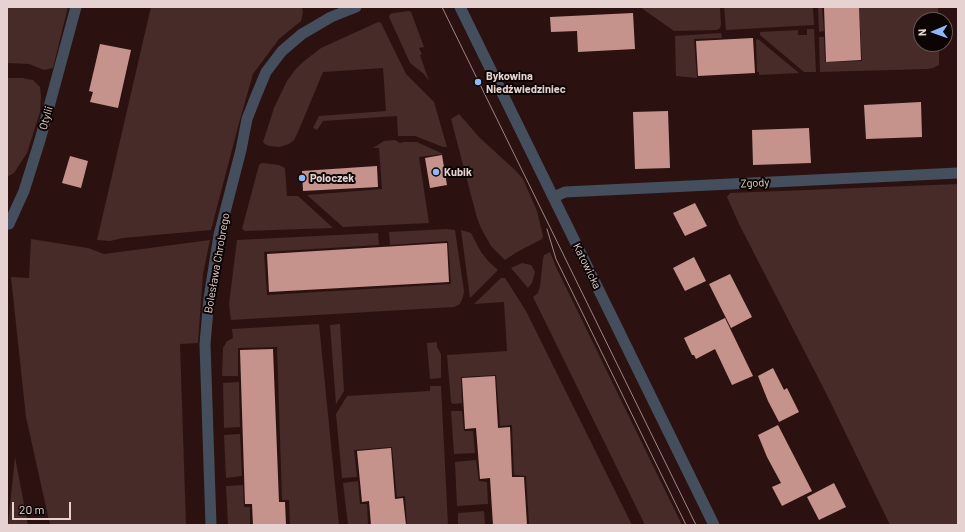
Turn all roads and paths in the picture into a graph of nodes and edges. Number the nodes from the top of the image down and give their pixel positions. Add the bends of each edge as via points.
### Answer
1 (76, 7) edge
2 (356, 7) edge
3 (460, 7) edge
4 (958, 173) edge
5 (554, 197) junction
6 (7, 224) edge
7 (210, 525) edge
8 (714, 525) edge

1 - 6 street, Otylii via 24,191
2 - 7 street, Bolesława Chrobrego via 302,34 282,52 266,72 248,119 219,235 209,298 206,344
3 - 5 street, Katowicka
4 - 5 street, Zgody via 565,192
5 - 8 street, Katowicka

